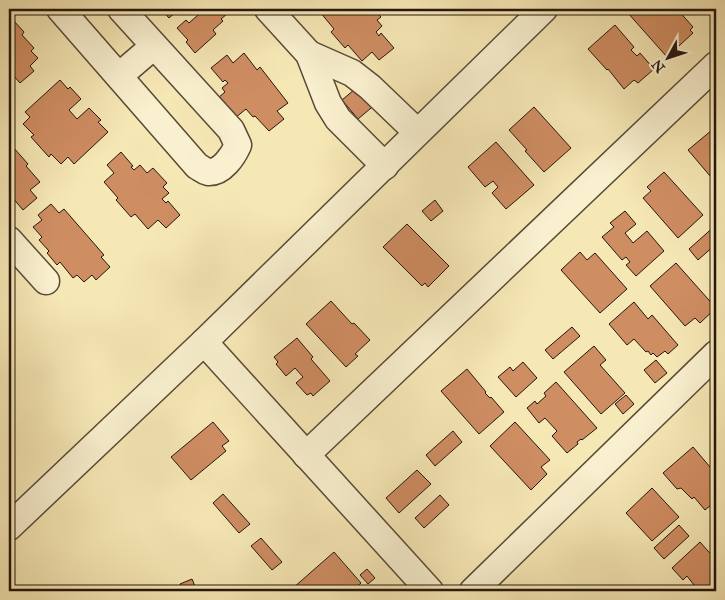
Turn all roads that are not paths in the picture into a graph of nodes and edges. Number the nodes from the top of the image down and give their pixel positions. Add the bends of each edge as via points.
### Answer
1 (60, 9) edge
2 (121, 9) edge
3 (268, 9) edge
4 (544, 9) edge
5 (154, 46) junction
6 (309, 54) junction
7 (716, 65) edge
8 (119, 76) junction
9 (417, 132) junction
10 (385, 166) junction
11 (9, 240) edge
12 (46, 281) dead end
13 (204, 342) junction
14 (716, 354) edge
15 (306, 455) junction
16 (9, 527) edge
17 (430, 591) edge
18 (473, 591) edge

1 - 8 street
2 - 5 street
3 - 6 street
4 - 9 street
5 - 8 street
5 - 8 street via 231,130 238,146 233,157 216,171 207,172 197,166
6 - 9 street via 352,73
6 - 10 street via 328,103 338,119
7 - 15 street
9 - 10 street
10 - 13 street
11 - 12 street
13 - 15 street
13 - 16 street
14 - 18 street
15 - 17 street

